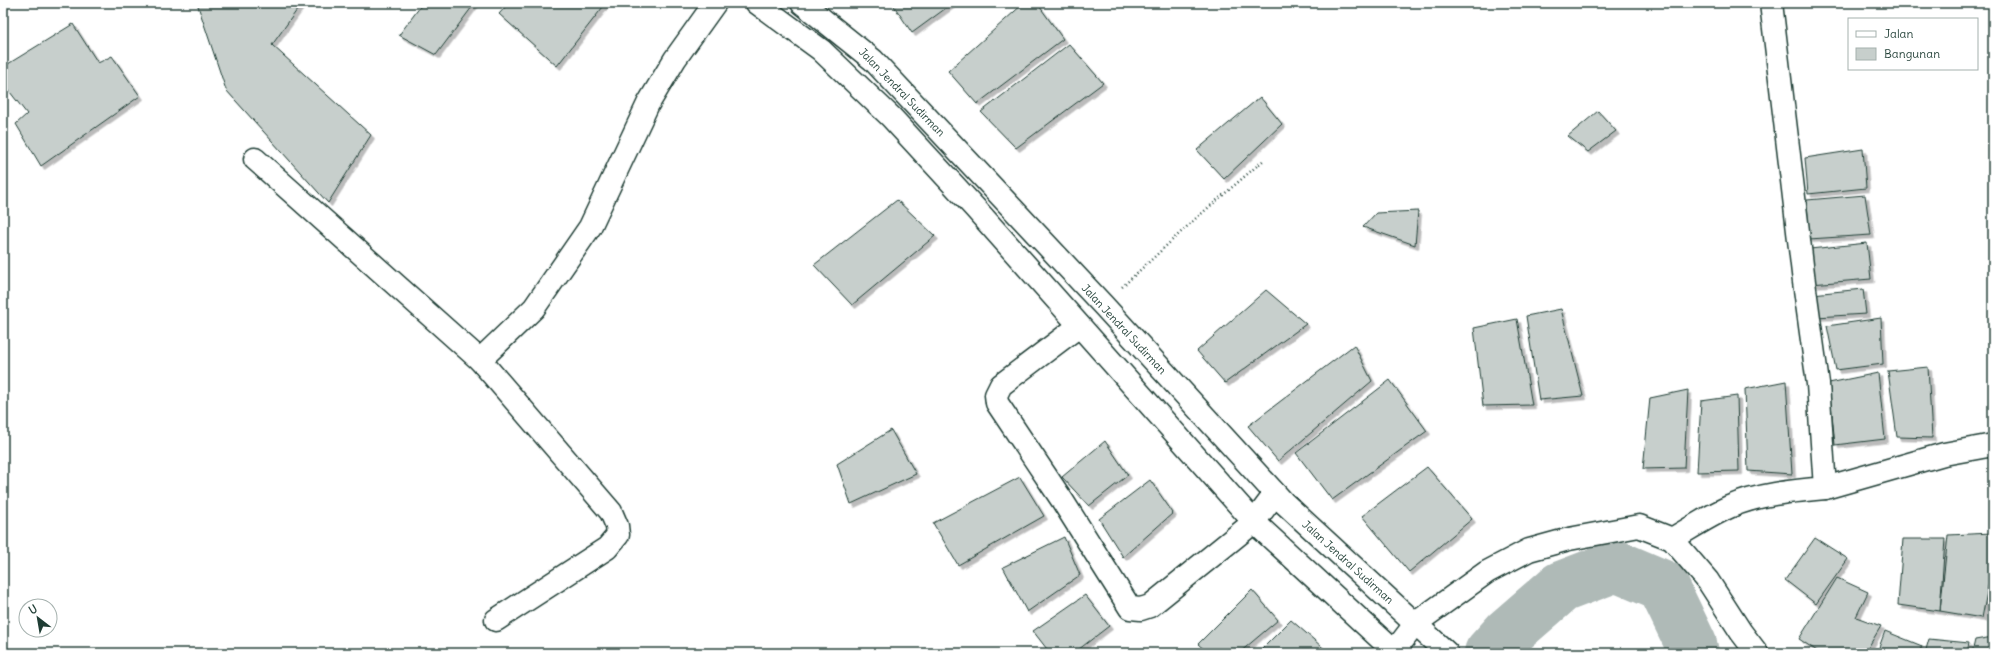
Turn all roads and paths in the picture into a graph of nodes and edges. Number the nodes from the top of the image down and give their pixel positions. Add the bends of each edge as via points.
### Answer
1 (715, 3) edge
2 (757, 3) edge
3 (802, 3) edge
4 (1771, 3) edge
5 (255, 159) dead end
6 (1265, 159) dead end
7 (1103, 305) junction
8 (1080, 326) junction
9 (480, 360) junction
10 (1993, 445) edge
11 (1825, 488) junction
12 (1275, 494) junction
13 (1254, 522) junction
14 (1672, 539) junction
15 (496, 620) dead end
16 (1416, 623) junction
17 (1445, 651) edge
18 (1394, 653) edge
19 (1757, 653) edge

1 - 9 main road via 675,59 648,104 590,227 534,308
2 - 8 main road via 821,50 891,117
3 - 7 main road, Jalan Jendral Sudirman via 874,60
4 - 11 main road via 1818,384
5 - 9 main road
6 - 7 path via 1194,220
7 - 12 main road, Jalan Jendral Sudirman
8 - 13 main road
8 - 13 main road via 1001,385 996,395 997,403 1130,608 1141,609 1150,606
9 - 15 main road via 610,512 617,526 618,535 607,548
10 - 11 main road via 1944,454
11 - 14 main road via 1753,498 1729,507
12 - 13 main road
12 - 16 main road, Jalan Jendral Sudirman
13 - 18 main road
14 - 16 main road via 1639,526 1568,539 1529,550 1487,572
14 - 19 main road via 1708,581
16 - 17 main road, Jalan Jendral Sudirman
16 - 18 main road

